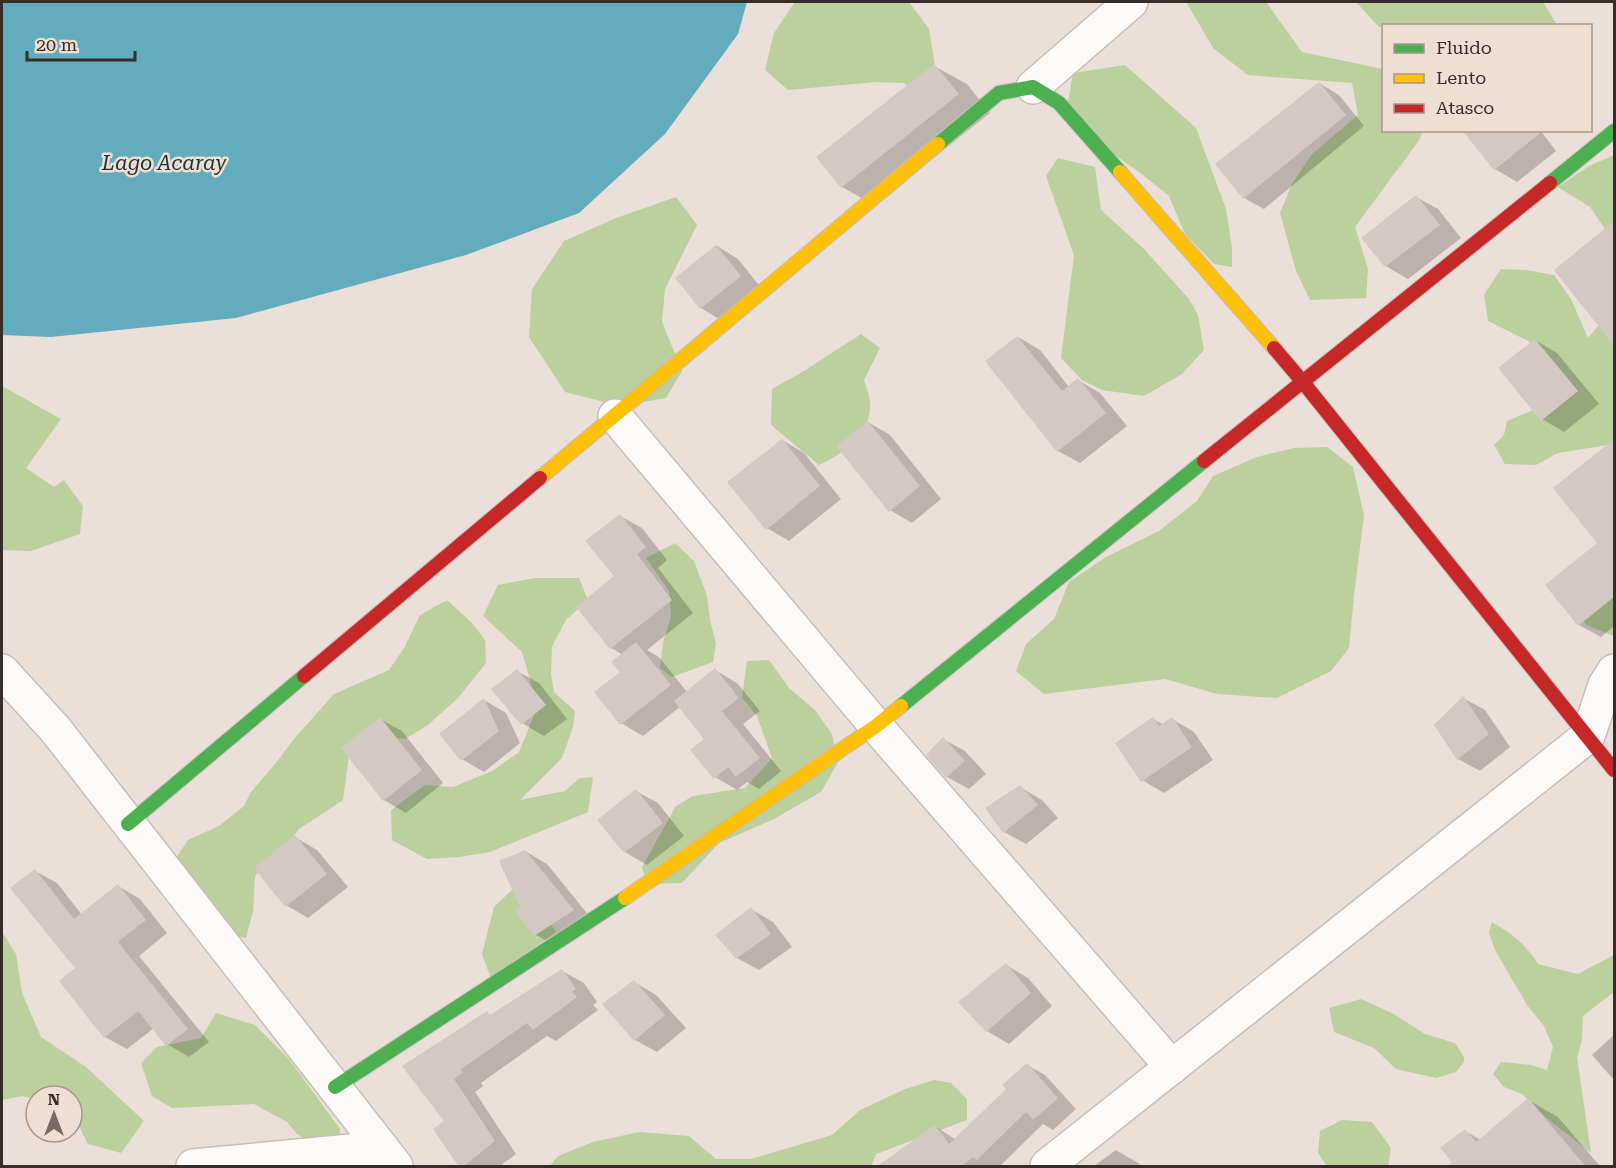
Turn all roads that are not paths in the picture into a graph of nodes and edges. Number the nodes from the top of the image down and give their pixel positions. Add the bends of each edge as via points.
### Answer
1 (1131, 2) edge
2 (1033, 87) junction
3 (1614, 130) edge
4 (1302, 381) junction
5 (615, 416) junction
6 (2, 671) edge
7 (1614, 671) edge
8 (876, 726) junction
9 (1588, 736) junction
10 (1614, 770) edge
11 (128, 824) junction
12 (1172, 1067) junction
13 (335, 1087) junction
14 (389, 1157) edge
15 (193, 1167) edge
16 (1047, 1167) edge

1 - 2 street
2 - 4 street via 1059,103
2 - 5 street via 999,93
3 - 4 street
4 - 8 street
4 - 9 street
5 - 8 street
5 - 11 street
6 - 11 street via 54,729
7 - 9 street via 1605,685
8 - 12 street
8 - 13 street via 575,932
9 - 10 street
9 - 12 street
11 - 13 street
12 - 16 street
13 - 14 street
14 - 15 street

